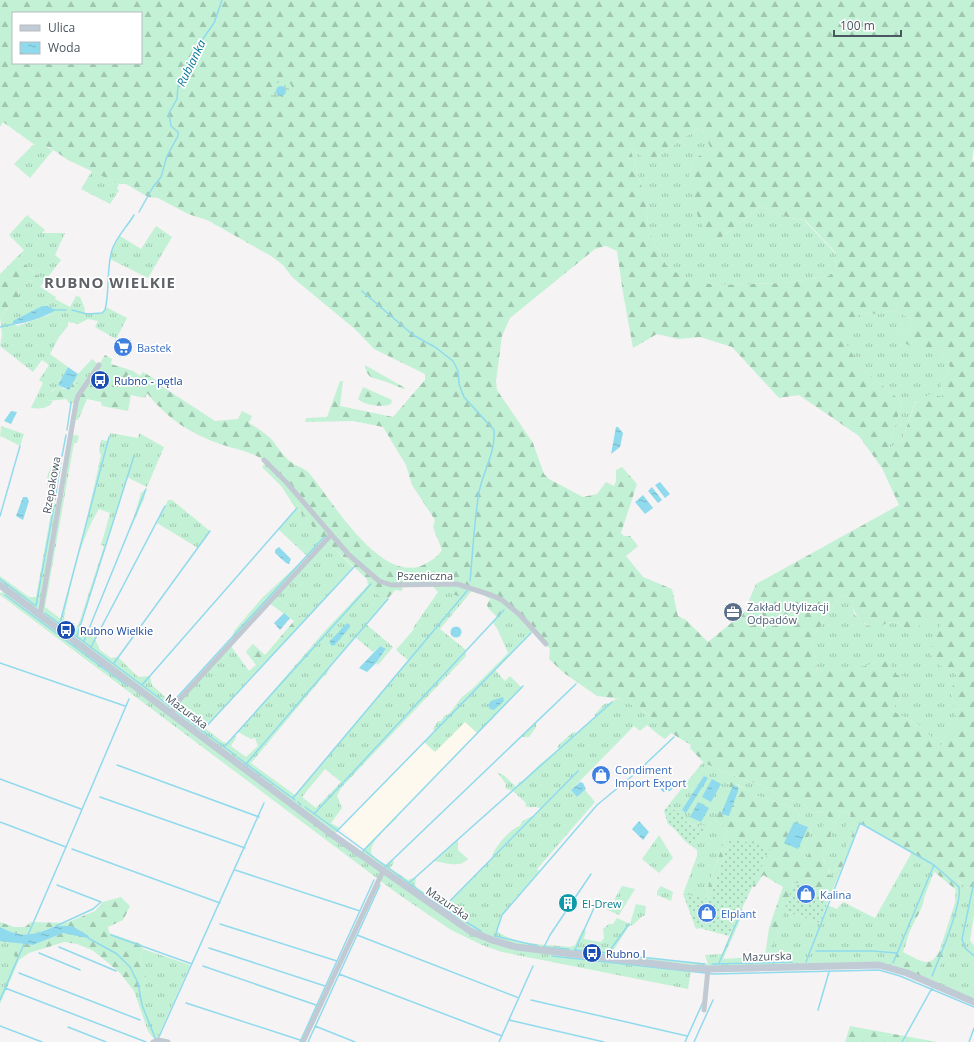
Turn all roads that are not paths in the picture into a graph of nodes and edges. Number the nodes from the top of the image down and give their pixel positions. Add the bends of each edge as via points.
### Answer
1 (99, 364) dead end
2 (264, 460) dead end
3 (330, 536) junction
4 (0, 585) edge
5 (40, 615) junction
6 (546, 644) dead end
7 (171, 713) junction
8 (383, 871) junction
9 (708, 969) junction
10 (974, 1002) edge
11 (704, 1010) dead end
12 (153, 1042) edge
13 (168, 1042) edge
14 (303, 1042) edge

1 - 5 street, Rzepakowa via 76,403
2 - 3 street, Pszeniczna via 291,488
3 - 6 street, Pszeniczna via 357,563 384,583 433,586 457,584 502,600 520,615
3 - 7 street via 180,699
4 - 5 main road, Mazurska
5 - 7 main road, Mazurska
7 - 8 main road, Mazurska
8 - 9 main road, Mazurska via 462,926 500,943 547,952
8 - 14 street
9 - 10 main road, Mazurska via 879,965 907,973
9 - 11 street
12 - 13 street

